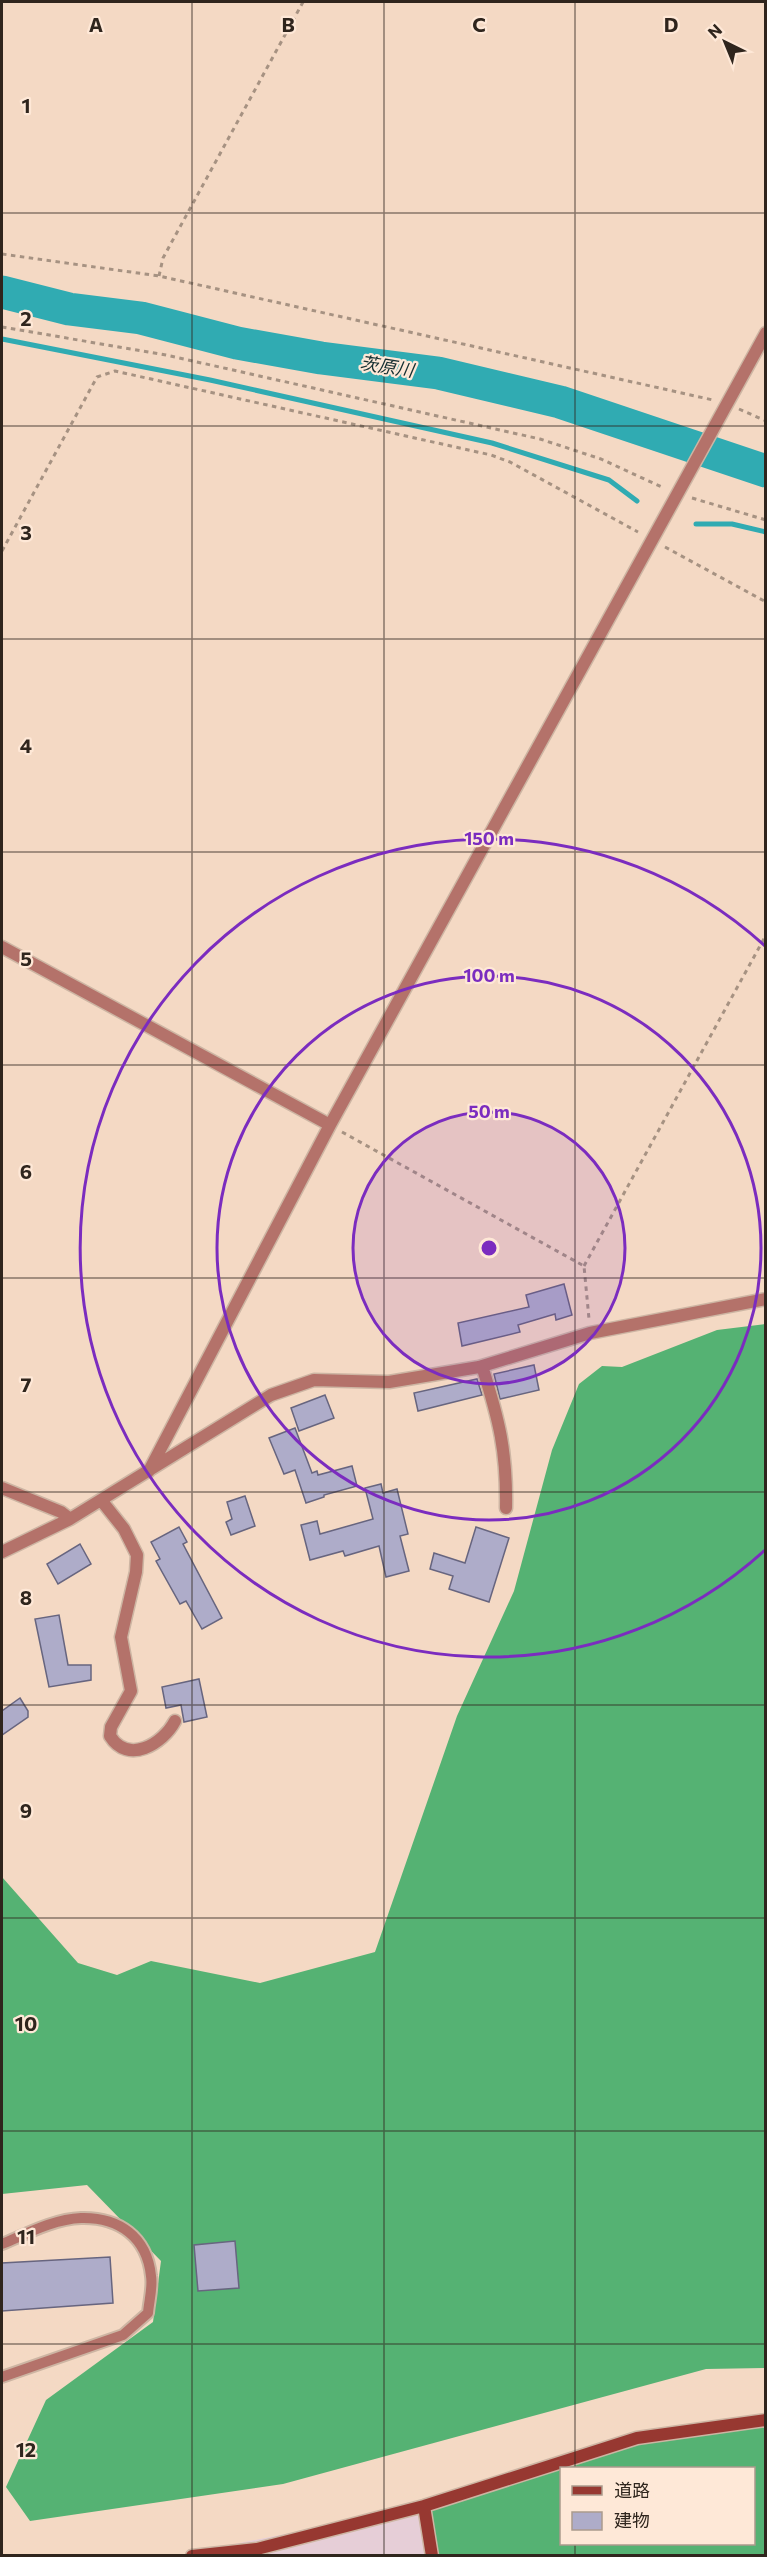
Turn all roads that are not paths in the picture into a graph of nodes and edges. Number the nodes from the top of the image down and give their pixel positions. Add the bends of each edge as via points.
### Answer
1 (765, 333) edge
2 (2, 948) edge
3 (330, 1125) junction
4 (765, 1299) edge
5 (482, 1366) junction
6 (149, 1471) junction
7 (2, 1488) edge
8 (101, 1500) junction
9 (506, 1508) dead end
10 (70, 1519) junction
11 (2, 1552) edge
12 (175, 1720) dead end
13 (2, 2244) edge
14 (2, 2377) edge
15 (765, 2420) edge
16 (424, 2506) junction
17 (192, 2556) edge
18 (432, 2556) edge

1 - 3 street
2 - 3 street
3 - 6 street
4 - 5 street via 590,1333
5 - 6 street via 389,1382 330,1380 298,1384 271,1395
5 - 9 street via 501,1427
6 - 8 street
7 - 10 street
8 - 10 street
8 - 12 street via 130,1538 137,1564 121,1638 131,1691 110,1736 119,1745 139,1750 166,1736
10 - 11 street
13 - 14 lane via 42,2227 81,2218 119,2225 142,2242 151,2277 148,2313 123,2335
15 - 16 street via 638,2438
16 - 17 street via 257,2549
16 - 18 street

